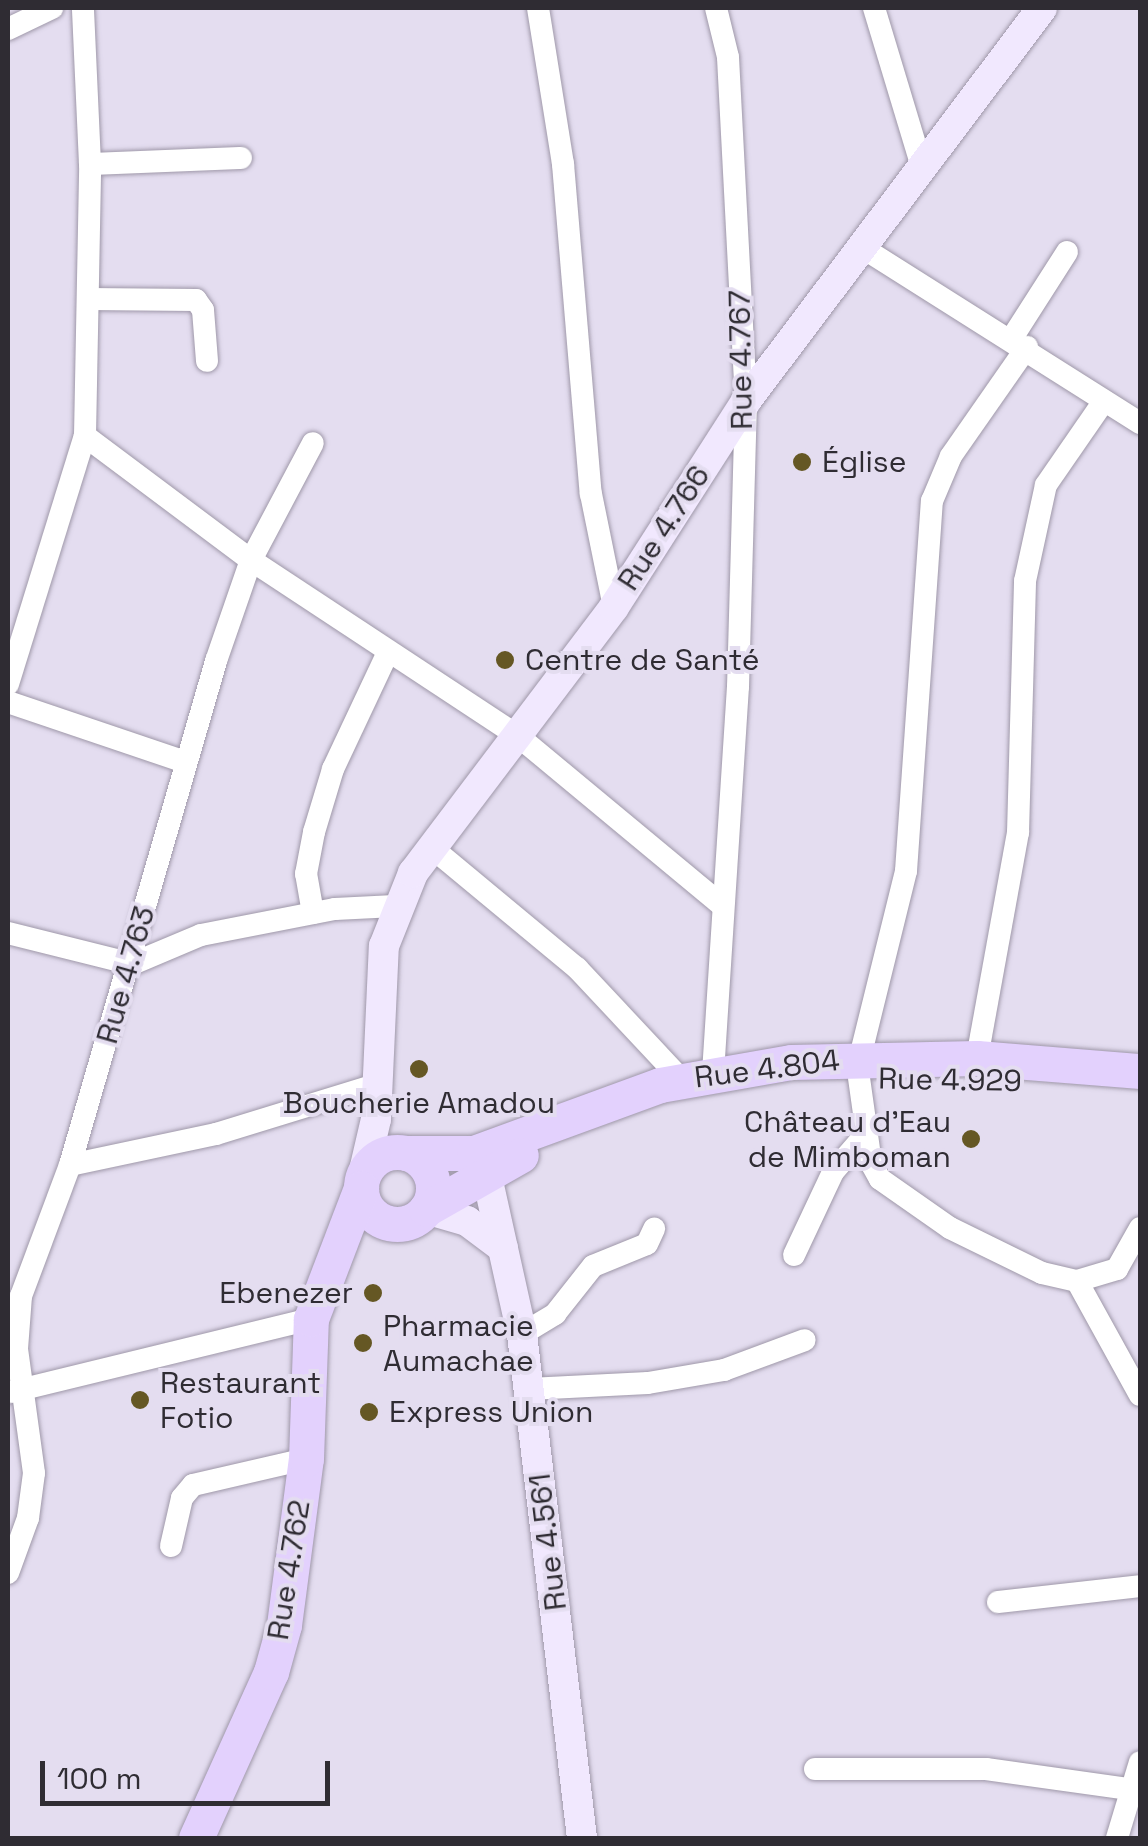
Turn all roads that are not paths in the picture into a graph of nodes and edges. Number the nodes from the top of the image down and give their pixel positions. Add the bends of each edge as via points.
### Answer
1 (52, 8) edge
2 (83, 8) edge
3 (538, 8) edge
4 (716, 8) edge
5 (874, 8) edge
6 (1042, 8) edge
7 (8, 29) edge
8 (242, 158) dead end
9 (90, 164) junction
10 (921, 164) junction
11 (863, 248) junction
12 (1067, 252) dead end
13 (88, 299) junction
14 (1019, 343) junction
15 (207, 361) dead end
16 (746, 401) junction
17 (1104, 402) junction
18 (1140, 423) edge
19 (85, 436) junction
20 (313, 443) dead end
21 (251, 560) junction
22 (614, 606) junction
23 (388, 652) junction
24 (8, 684) edge
25 (8, 702) edge
26 (518, 736) junction
27 (185, 762) junction
28 (431, 847) junction
29 (720, 904) junction
30 (395, 906) junction
31 (312, 913) junction
32 (8, 934) edge
33 (132, 964) junction
34 (978, 1058) junction
35 (860, 1067) junction
36 (1140, 1071) edge
37 (697, 1076) junction
38 (379, 1084) junction
39 (1140, 1092) edge
40 (866, 1134) junction
41 (406, 1153) junction
42 (70, 1165) junction
43 (486, 1172) junction
44 (362, 1182) junction
45 (414, 1216) junction
46 (1140, 1228) edge
47 (654, 1229) dead end
48 (502, 1248) junction
49 (794, 1255) dead end
50 (1077, 1282) junction
51 (319, 1303) junction
52 (522, 1334) junction
53 (805, 1340) dead end
54 (529, 1389) junction
55 (15, 1392) edge
56 (1140, 1395) edge
57 (306, 1459) junction
58 (171, 1546) dead end
59 (8, 1574) edge
60 (1140, 1586) edge
61 (998, 1602) dead end
62 (1140, 1762) edge
63 (814, 1769) dead end
64 (1128, 1788) junction
65 (196, 1838) edge
66 (582, 1838) edge
67 (1117, 1838) edge

1 - 7 street
2 - 9 street
3 - 22 street via 563,164 595,522
4 - 16 street, Rue 4.767 via 728,57
5 - 10 street
6 - 10 street, Rue 4.766
8 - 9 street
9 - 13 street
10 - 11 street, Rue 4.766
11 - 14 street
11 - 16 street, Rue 4.766
12 - 14 street
13 - 15 street via 196,300 204,310
13 - 19 street
14 - 17 street
14 - 35 street via 951,456 932,502 906,871
16 - 22 street, Rue 4.766
16 - 29 street, Rue 4.767 via 738,687
17 - 18 street
17 - 34 street via 1046,486 1025,581 1018,833
19 - 21 street
19 - 24 street
20 - 21 street, Rue 4.763
21 - 23 street
21 - 27 street, Rue 4.763
22 - 26 street, Rue 4.766
23 - 26 street
23 - 31 street via 334,769 311,843 306,874
25 - 27 street
26 - 28 street, Rue 4.766
26 - 29 street
27 - 33 street, Rue 4.763
28 - 30 street, Rue 4.766
28 - 37 street
29 - 37 street, Rue 4.767
30 - 31 street
30 - 38 street, Rue 4.766 via 380,983
31 - 33 street via 200,934
32 - 33 street
33 - 42 street, Rue 4.763
34 - 35 main road, Rue 4.804
34 - 36 main road, Rue 4.804
35 - 37 main road, Rue 4.804
35 - 39 main road, Rue 4.929
35 - 40 street
35 - 43 main road, Rue 4.929 via 696,1094 578,1128
37 - 41 main road, Rue 4.804 via 474,1152
38 - 41 street, Rue 4.766
38 - 42 street via 216,1134
38 - 44 street, Rue 4.766
40 - 49 street via 832,1172
40 - 50 street via 871,1163 892,1192 1026,1266
41 - 44 main road via 376,1159
41 - 45 main road via 431,1176
42 - 55 street, Rue 4.763 via 21,1296
43 - 45 main road, Rue 4.929
43 - 48 street, Rue 4.561
44 - 45 main road via 373,1215
44 - 51 main road, Rue 4.762
45 - 48 street via 467,1221
45 - 51 main road, Rue 4.929
46 - 50 street via 1117,1268
47 - 52 street via 647,1244 593,1266 555,1314
48 - 52 street, Rue 4.561
50 - 56 street
51 - 55 street
51 - 57 main road, Rue 4.762
52 - 54 street, Rue 4.561
53 - 54 street via 724,1370 648,1383
54 - 66 street, Rue 4.561
55 - 59 street, Rue 4.763 via 32,1426 32,1498
57 - 58 street via 193,1485 182,1498
57 - 65 main road, Rue 4.762 via 274,1660
60 - 61 street
62 - 64 street
63 - 64 street via 986,1769
64 - 67 street

